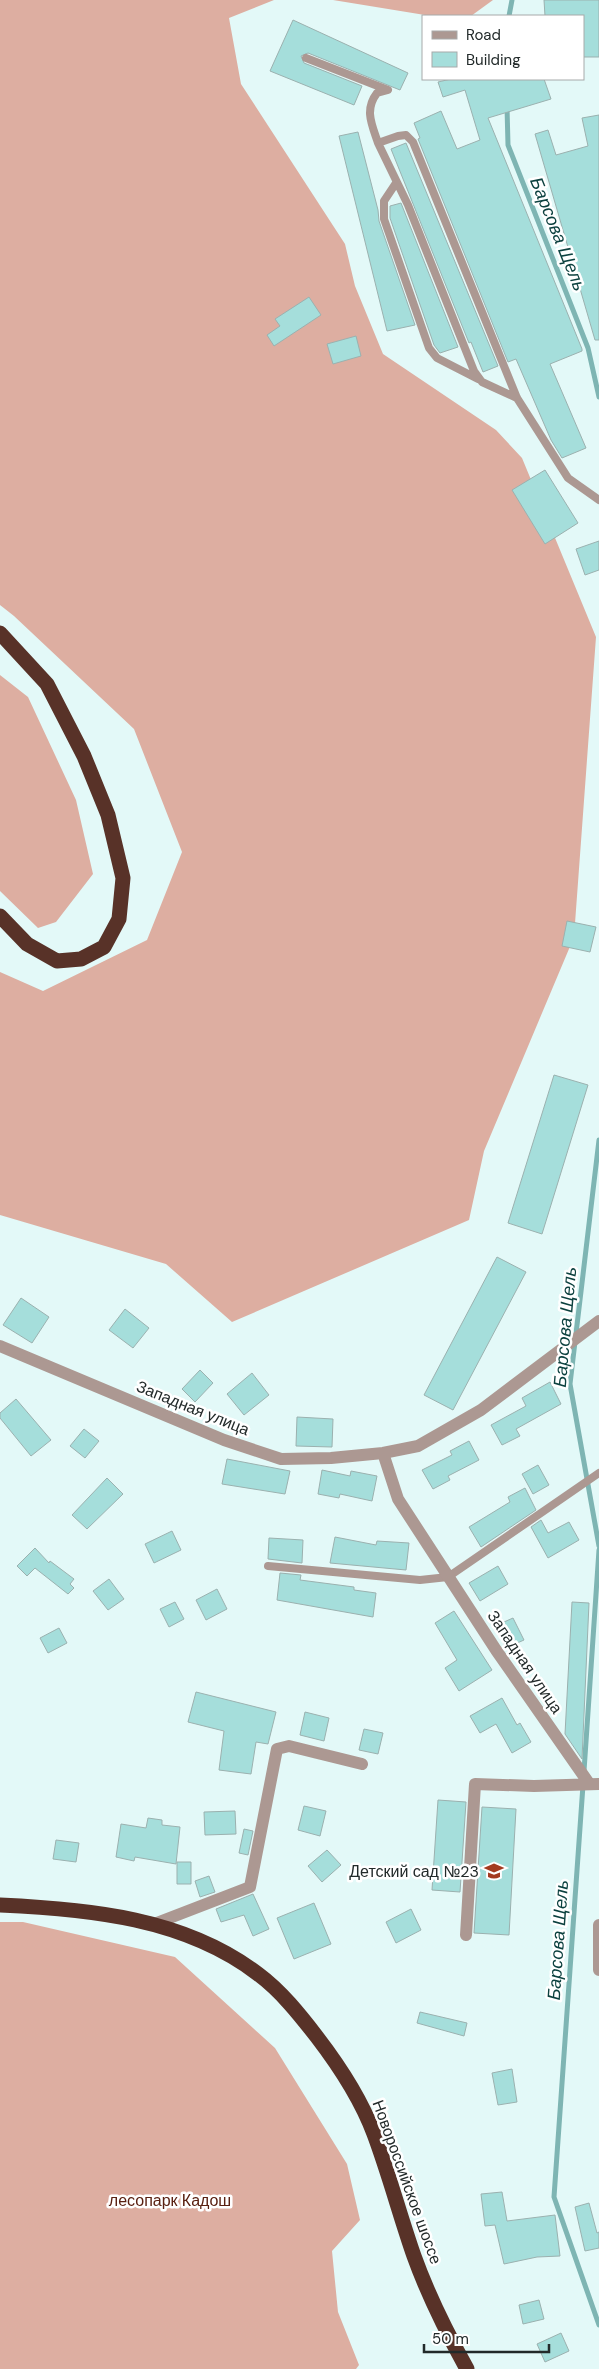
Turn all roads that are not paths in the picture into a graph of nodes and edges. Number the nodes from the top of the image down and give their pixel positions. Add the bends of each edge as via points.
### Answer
1 (306, 58) dead end
2 (378, 143) junction
3 (396, 183) junction
4 (482, 382) junction
5 (517, 398) junction
6 (599, 500) edge
7 (0, 633) edge
8 (0, 916) edge
9 (599, 1320) edge
10 (0, 1346) edge
11 (383, 1453) junction
12 (599, 1474) edge
13 (268, 1566) dead end
14 (448, 1576) junction
15 (362, 1764) dead end
16 (594, 1783) edge
17 (0, 1905) edge
18 (154, 1924) junction
19 (599, 1924) edge
20 (466, 1935) dead end
21 (599, 1970) edge
22 (467, 2369) edge

1 - 2 lane via 388,90 376,93 371,101 369,118
2 - 3 lane
2 - 5 lane via 398,136 406,136 413,142
3 - 4 lane via 408,205 474,371
3 - 4 lane via 384,201 384,218 429,348 437,358
4 - 5 lane
5 - 6 lane via 568,478
7 - 8 highway via 48,684 84,756 108,815 123,878 119,919 104,947 81,959 57,961 27,944
9 - 11 street, Западная улица via 481,1410 418,1446
10 - 11 street, Западная улица via 176,1421 280,1459
11 - 14 street, Западная улица via 398,1499
12 - 14 lane
13 - 14 lane via 420,1580
14 - 16 street, Западная улица
15 - 18 street via 289,1746 277,1749 250,1887
16 - 20 street via 475,1784
17 - 18 highway, Новороссийское шоссе via 69,1908
18 - 22 highway, Новороссийское шоссе via 210,1944 258,1974 299,2013 335,2061 355,2093 374,2134 414,2258
19 - 21 street

